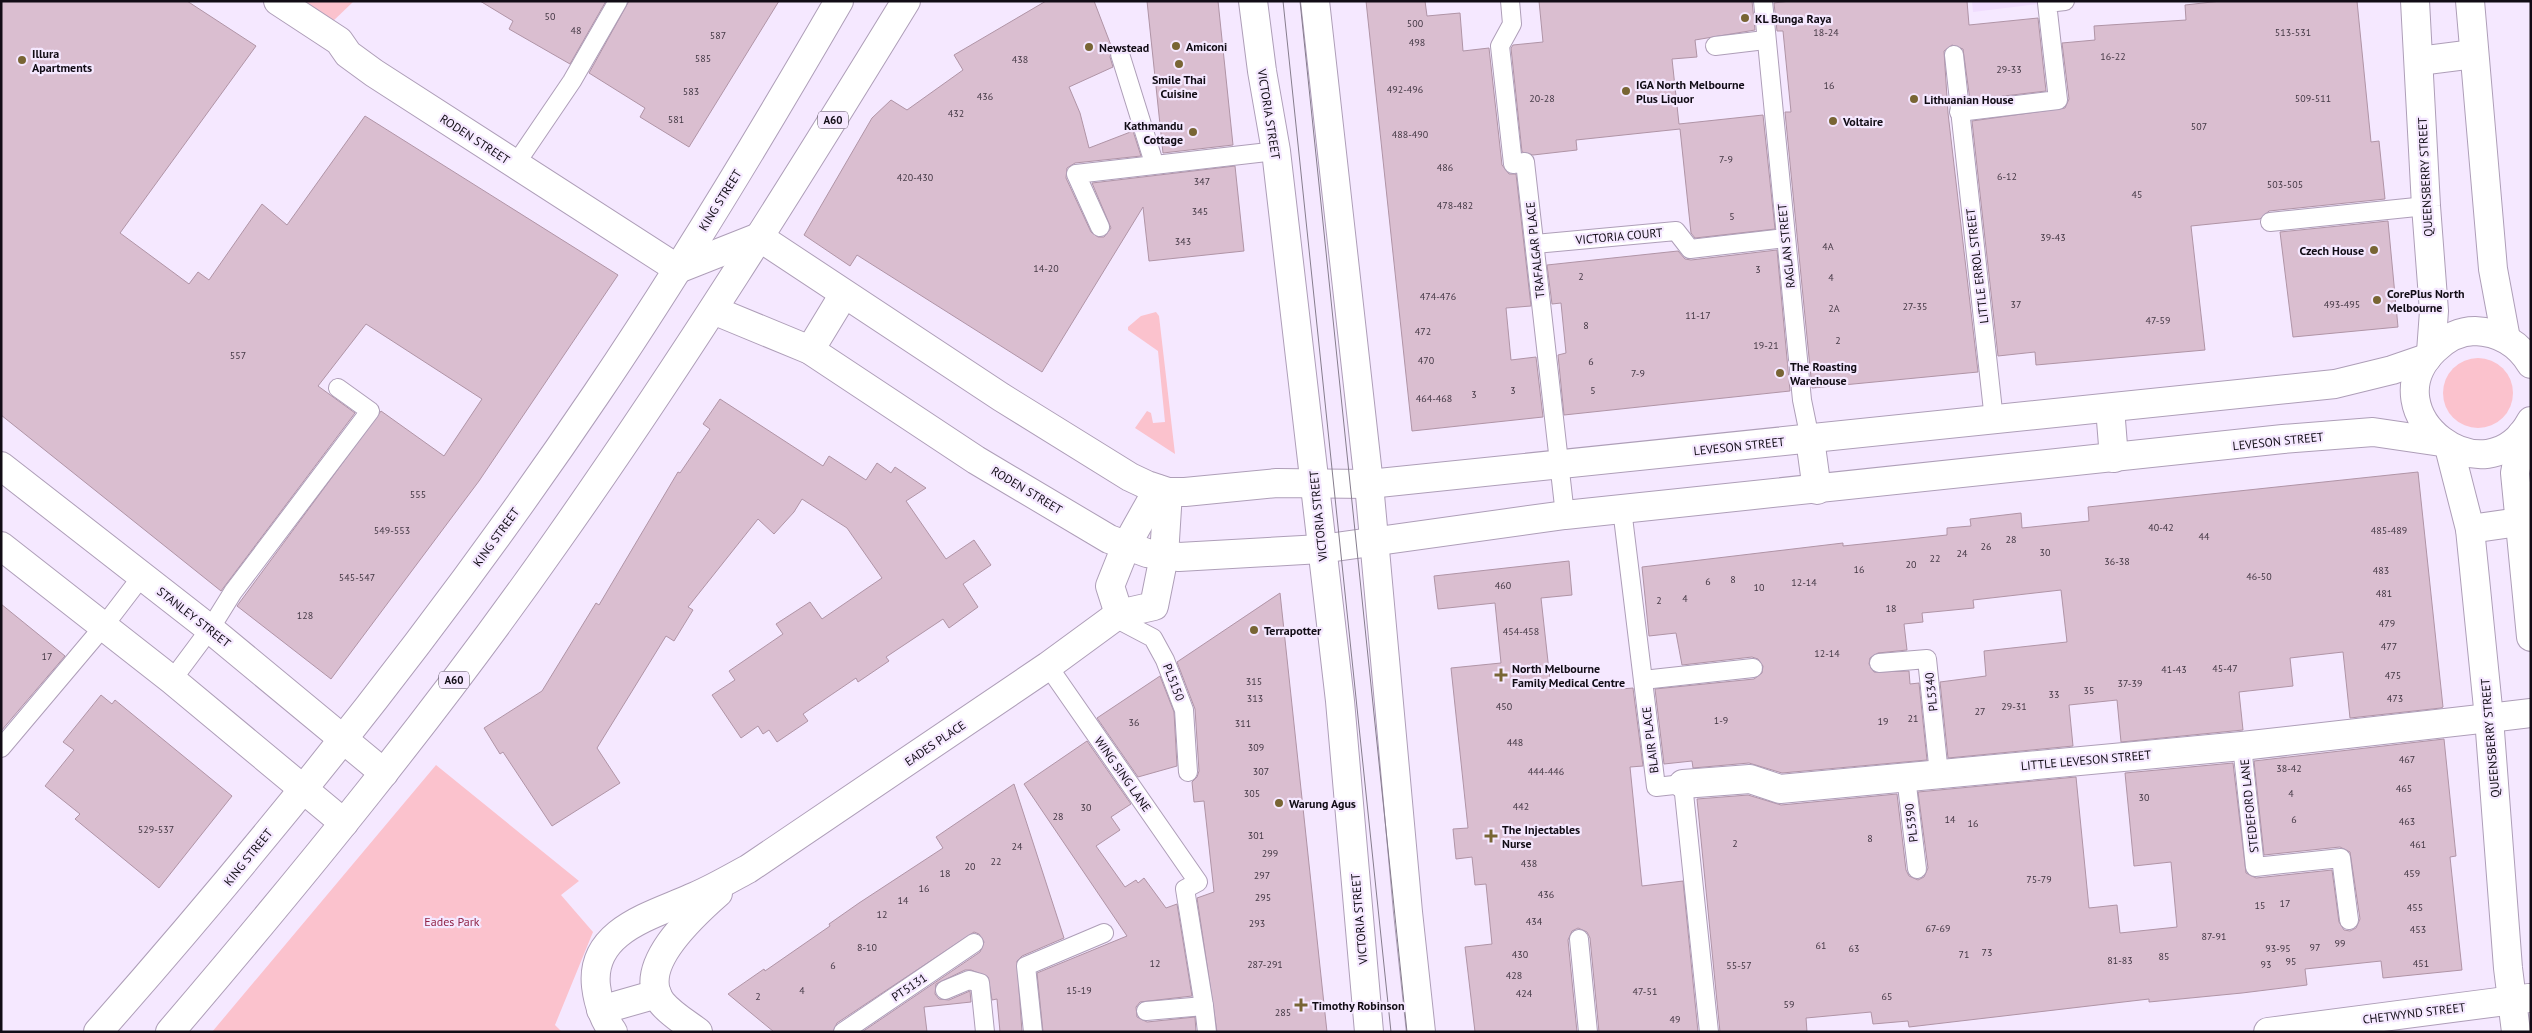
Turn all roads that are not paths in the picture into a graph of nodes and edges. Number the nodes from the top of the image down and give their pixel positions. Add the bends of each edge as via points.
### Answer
1 (278, 1) edge
2 (618, 1) edge
3 (838, 1) edge
4 (906, 1) edge
5 (1253, 1) edge
6 (1315, 1) edge
7 (1510, 1) edge
8 (1763, 1) edge
9 (2065, 1) edge
10 (2415, 1) edge
11 (2470, 1) edge
12 (1765, 40) junction
13 (1715, 46) dead end
14 (1120, 54) dead end
15 (2474, 54) junction
16 (1954, 55) dead end
17 (2418, 61) junction
18 (1959, 112) junction
19 (1276, 151) junction
20 (1154, 163) junction
21 (516, 165) junction
22 (2426, 206) junction
23 (2270, 222) dead end
24 (1100, 226) dead end
25 (758, 237) junction
26 (1785, 238) junction
27 (1534, 244) junction
28 (678, 269) junction
29 (844, 294) junction
30 (713, 310) junction
31 (2516, 342) edge
32 (810, 350) junction
33 (2429, 355) junction
34 (2531, 364) edge
35 (338, 388) dead end
36 (2110, 408) junction
37 (1994, 420) junction
38 (2528, 427) edge
39 (1810, 439) junction
40 (2445, 445) junction
41 (2114, 458) junction
42 (1559, 465) junction
43 (1, 466) edge
44 (1315, 484) junction
45 (1369, 484) junction
46 (1817, 490) junction
47 (1163, 491) junction
48 (1622, 509) junction
49 (1565, 515) junction
50 (2519, 522) junction
51 (2470, 529) junction
52 (1374, 542) junction
53 (1, 546) edge
54 (1126, 546) junction
55 (1321, 549) junction
56 (1164, 556) junction
57 (142, 576) junction
58 (1117, 616) junction
59 (103, 626) junction
60 (210, 629) junction
61 (2531, 638) edge
62 (1879, 663) dead end
63 (1048, 666) junction
64 (1754, 668) dead end
65 (172, 680) junction
66 (1643, 680) junction
67 (2531, 713) edge
68 (2489, 718) junction
69 (343, 739) junction
70 (2242, 746) junction
71 (1, 748) edge
72 (1188, 772) dead end
73 (384, 773) junction
74 (1939, 774) junction
75 (1906, 777) junction
76 (1683, 784) junction
77 (303, 790) junction
78 (344, 823) junction
79 (748, 869) junction
80 (1917, 869) dead end
81 (2350, 920) dead end
82 (1104, 932) dead end
83 (1579, 939) dead end
84 (974, 943) dead end
85 (945, 990) dead end
86 (657, 994) junction
87 (2521, 999) edge
88 (1204, 1006) junction
89 (1146, 1012) dead end
90 (607, 1021) edge
91 (2423, 1022) edge
92 (98, 1032) edge
93 (170, 1032) edge
94 (698, 1032) edge
95 (843, 1032) edge
96 (985, 1032) edge
97 (1033, 1032) edge
98 (1207, 1032) edge
99 (1369, 1032) edge
100 (1421, 1032) edge
101 (1588, 1032) edge
102 (1709, 1032) edge
103 (2268, 1032) edge
104 (2516, 1032) edge

1 - 21 main road, RODEN STREET via 339,41 360,64
2 - 21 lane via 572,80
3 - 28 main road, KING STREET
4 - 25 main road, A60
5 - 19 main road, VICTORIA STREET
6 - 45 main road
7 - 27 lane, TRAFALGAR PLACE via 1512,24 1500,46 1513,164 1525,162
8 - 12 lane, RAGLAN STREET
9 - 18 lane via 2047,3 2058,100
10 - 17 main road, QUEENSBERRY STREET
11 - 15 main road
12 - 13 lane
12 - 26 lane, RAGLAN STREET
14 - 20 lane
15 - 17 main road
15 - 31 main road via 2493,269
16 - 18 lane, LITTLE ERROL STREET
17 - 22 main road, QUEENSBERRY STREET
18 - 37 lane, LITTLE ERROL STREET
19 - 20 lane
19 - 44 main road, VICTORIA STREET
20 - 24 lane via 1076,174
21 - 28 main road, RODEN STREET
22 - 23 lane
22 - 33 main road, QUEENSBERRY STREET via 2434,312
25 - 28 main road
25 - 29 main road
25 - 30 main road, A60
26 - 27 lane, VICTORIA COURT via 1690,248 1676,231
26 - 39 lane, RAGLAN STREET via 1802,400
27 - 42 lane, TRAFALGAR PLACE
28 - 69 main road, KING STREET via 509,520
29 - 32 main road
29 - 47 main road via 1130,477
30 - 32 main road, RODEN STREET
30 - 73 main road, A60 via 556,542
31 - 33 main road, LEVESON STREET via 2484,332 2461,333 2440,344
31 - 34 main road
32 - 54 main road, RODEN STREET via 976,460 1093,530
33 - 36 main road, LEVESON STREET via 2392,370 2335,384
33 - 40 main road, QUEENSBERRY STREET via 2418,377 2416,398 2427,427
35 - 60 lane via 370,411 233,592
36 - 37 main road, LEVESON STREET
36 - 41 main road
37 - 39 main road, LEVESON STREET
38 - 40 main road, LEVESON STREET via 2504,447 2482,454
38 - 50 main road via 2515,473
39 - 42 main road, LEVESON STREET
39 - 46 main road, RAGLAN STREET
40 - 41 main road, LEVESON STREET via 2373,432
40 - 51 main road, QUEENSBERRY STREET
41 - 46 main road, LEVESON STREET
42 - 45 main road, LEVESON STREET
42 - 49 lane, TRAFALGAR PLACE
43 - 57 main road, STANLEY STREET
44 - 45 main road
44 - 47 main road via 1276,483 1200,492
44 - 55 main road, VICTORIA STREET
45 - 52 main road
46 - 48 main road, LEVESON STREET
47 - 54 main road
47 - 56 main road, EADES PLACE
48 - 49 main road, LEVESON STREET
48 - 66 lane, BLAIR PLACE
49 - 52 main road, LEVESON STREET
50 - 51 main road
50 - 61 main road
51 - 68 main road, QUEENSBERRY STREET
52 - 55 main road, RODEN STREET
52 - 100 main road
53 - 59 main road
54 - 56 main road, RODEN STREET
54 - 58 main road via 1110,586
55 - 56 main road, RODEN STREET via 1221,556
55 - 99 main road, VICTORIA STREET via 1340,701
56 - 58 main road, EADES PLACE via 1154,606
57 - 59 lane
57 - 60 main road, STANLEY STREET
58 - 63 main road, EADES PLACE
58 - 72 lane, PL5150 via 1153,638 1165,660 1184,710
59 - 65 main road
59 - 71 lane
60 - 65 lane
60 - 69 main road, STANLEY STREET
62 - 74 lane, PL5340 via 1927,659
63 - 79 main road, EADES PLACE
63 - 88 lane, WING SING LANE via 1198,882 1185,889
64 - 66 lane
65 - 77 main road
66 - 76 lane, BLAIR PLACE via 1656,786
67 - 68 main road, LITTLE LEVESON STREET
68 - 70 main road, LITTLE LEVESON STREET
68 - 87 main road, QUEENSBERRY STREET
69 - 73 main road, STANLEY STREET
69 - 77 main road, KING STREET
70 - 74 main road, LITTLE LEVESON STREET
70 - 81 lane, STEDEFORD LANE via 2255,867 2341,858
73 - 78 main road, A60
74 - 75 main road, LITTLE LEVESON STREET
75 - 76 main road, LITTLE LEVESON STREET via 1780,789 1750,779
75 - 80 lane, PL5390
76 - 102 lane
77 - 78 main road
77 - 92 main road, KING STREET via 218,895
78 - 93 main road, A60
79 - 86 main road, EADES PLACE via 705,904 666,950 656,967
79 - 90 main road, EADES PLACE via 705,892 647,916 612,938 602,951 596,970 596,988
82 - 97 lane via 1026,966
83 - 101 lane
84 - 95 lane, PT5131
85 - 96 lane via 970,980 980,983
86 - 90 main road
86 - 94 main road via 666,1008
87 - 91 main road, CHETWYND STREET
87 - 104 main road, QUEENSBERRY STREET
88 - 89 lane
88 - 98 lane
91 - 103 main road, CHETWYND STREET

